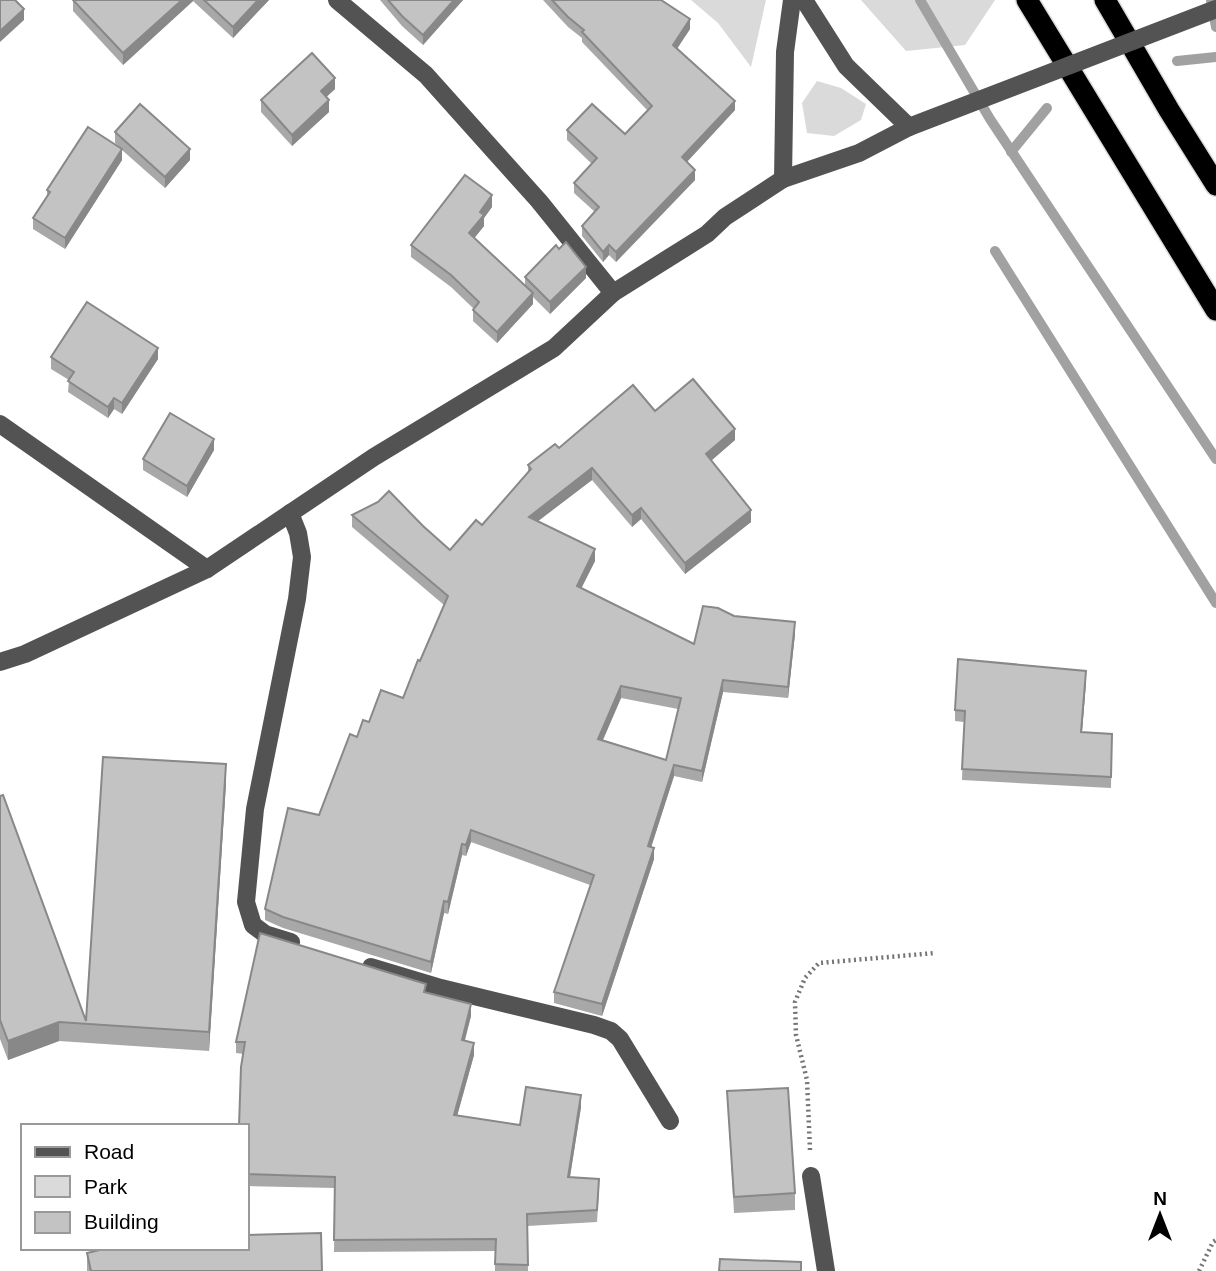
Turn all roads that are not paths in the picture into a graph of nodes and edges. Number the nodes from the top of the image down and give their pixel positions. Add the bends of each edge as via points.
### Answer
1 (337, 0) edge
2 (792, 0) edge
3 (804, 0) edge
4 (1027, 0) edge
5 (1105, 0) edge
6 (1216, 9) edge
7 (909, 127) junction
8 (783, 179) junction
9 (1216, 185) edge
10 (613, 293) junction
11 (1216, 310) edge
12 (0, 424) edge
13 (290, 513) junction
14 (207, 569) junction
15 (0, 662) edge
16 (304, 946) edge
17 (354, 962) edge
18 (670, 1121) dead end
19 (811, 1176) road end
20 (826, 1271) edge

1 - 10 street via 426,75 539,201
2 - 8 street via 785,52
3 - 7 street via 846,66
4 - 11 highway
5 - 9 highway
6 - 7 street, bridge
7 - 8 street via 859,153
8 - 10 street
10 - 13 street via 554,348
12 - 14 street
13 - 14 street
13 - 16 street via 302,557 299,589 255,809 246,902 253,925 265,934
14 - 15 street
17 - 18 street via 611,1031 628,1050
19 - 20 street

